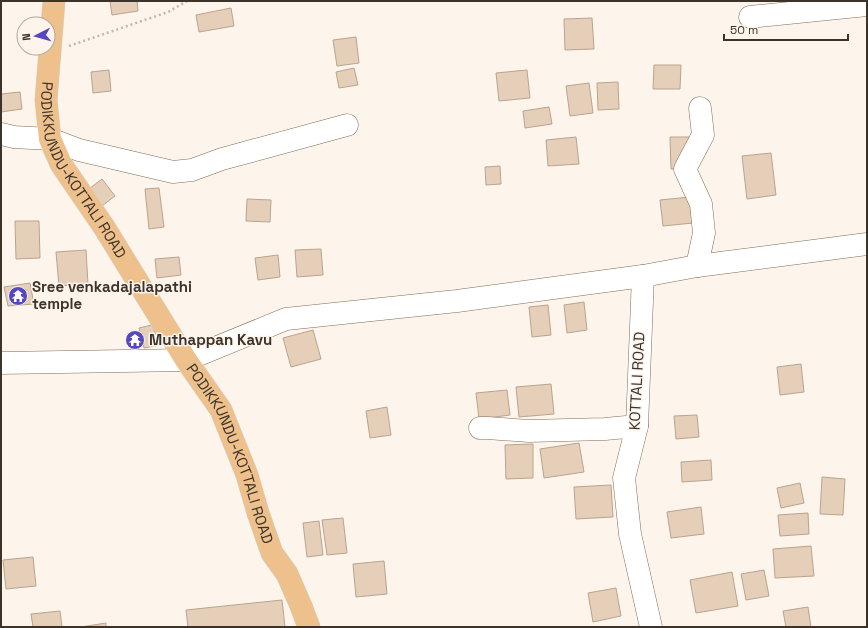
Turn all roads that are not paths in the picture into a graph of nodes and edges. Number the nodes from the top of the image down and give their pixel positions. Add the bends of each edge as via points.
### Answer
1 (54, 1) edge
2 (867, 5) edge
3 (750, 17) dead end
4 (700, 108) dead end
5 (347, 125) dead end
6 (1, 134) edge
7 (50, 139) junction
8 (867, 244) edge
9 (697, 266) junction
10 (643, 276) junction
11 (186, 360) junction
12 (1, 363) edge
13 (637, 426) junction
14 (480, 428) dead end
15 (309, 627) edge
16 (651, 627) edge

1 - 7 main road, PODIKKUNDU-KOTTALI ROAD via 46,100
2 - 3 street
4 - 9 street via 703,135 684,169 701,204 704,233
5 - 7 street via 222,159 192,170 173,172 79,150
6 - 7 street
7 - 11 main road, PODIKKUNDU-KOTTALI ROAD via 61,164 104,227
8 - 9 street
9 - 10 street
10 - 11 street via 457,301 286,319
10 - 13 street, KOTTALI ROAD
11 - 12 street
11 - 15 main road, PODIKKUNDU-KOTTALI ROAD via 221,410 247,475 272,553 287,574
13 - 14 street via 529,431
13 - 16 street, KOTTALI ROAD via 624,478 630,534

